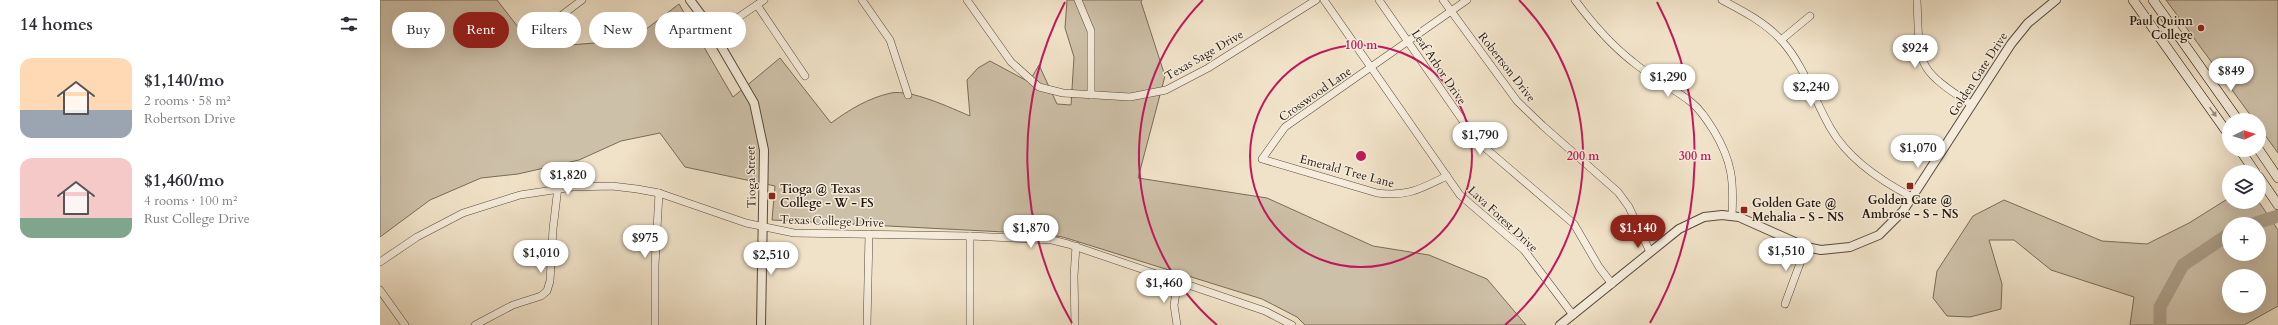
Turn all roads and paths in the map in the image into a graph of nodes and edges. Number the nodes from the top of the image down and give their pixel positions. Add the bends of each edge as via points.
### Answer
1 (582, 0) edge
2 (690, 0) edge
3 (764, 0) edge
4 (862, 0) edge
5 (967, 0) edge
6 (1078, 0) edge
7 (1316, 0) edge
8 (1324, 0) edge
9 (1379, 0) edge
10 (1443, 0) edge
11 (1467, 0) edge
12 (1575, 0) edge
13 (1722, 0) edge
14 (1917, 0) edge
15 (2056, 0) edge
16 (2133, 0) edge
17 (2153, 0) edge
18 (757, 5) junction
19 (566, 12) edge
20 (698, 12) edge
21 (746, 12) edge
22 (1451, 12) junction
23 (1810, 16) dead end
24 (1781, 40) junction
25 (1408, 41) junction
26 (722, 48) edge
27 (2187, 48) junction
28 (2174, 57) junction
29 (1372, 68) junction
30 (805, 76) dead end
31 (908, 95) dead end
32 (1092, 95) junction
33 (1972, 105) junction
34 (2233, 113) edge
35 (2222, 125) edge
36 (2263, 157) edge
37 (1262, 159) joint
38 (2269, 165) junction
39 (2266, 167) edge
40 (1447, 176) junction
41 (2278, 178) edge
42 (558, 187) junction
43 (2266, 188) edge
44 (659, 193) junction
45 (1912, 197) junction
46 (2277, 204) edge
47 (1732, 215) junction
48 (763, 227) junction
49 (869, 234) junction
50 (970, 236) junction
51 (1076, 246) junction
52 (1806, 248) junction
53 (1650, 252) junction
54 (380, 262) edge
55 (1178, 281) junction
56 (1612, 284) junction
57 (380, 290) edge
58 (1785, 304) dead end
59 (1573, 315) junction
60 (406, 325) edge
61 (475, 325) edge
62 (655, 325) edge
63 (761, 325) edge
64 (867, 325) edge
65 (970, 325) edge
66 (1075, 325) edge
67 (1177, 325) edge
68 (1292, 325) edge
69 (1560, 325) edge

1 - 19 street
2 - 20 street, Tioga Street
3 - 18 street
4 - 31 street via 890,40
5 - 32 street, Texas Sage Drive via 1011,62 1039,87 1063,93
6 - 32 street via 1091,31
7 - 32 street, Texas Sage Drive via 1208,68 1166,90 1130,97
8 - 29 street, Lava Forest Drive
9 - 25 street, Leaf Arbor Drive
10 - 22 street, Robertson Drive
11 - 22 street, Crosswood Lane
12 - 47 street via 1618,50 1689,100 1705,116 1725,150 1731,169 1734,189
13 - 24 street via 1756,19
14 - 33 street via 1918,44 1923,63 1939,83
15 - 33 street, Golden Gate Drive via 2020,32
16 - 28 main road
17 - 27 main road
18 - 21 street
18 - 30 street
22 - 25 street, Crosswood Lane
22 - 53 street, Robertson Drive via 1522,106 1618,192 1629,206
23 - 24 street
24 - 45 street via 1810,83 1831,128 1845,148 1866,167
25 - 29 street, Crosswood Lane
25 - 56 street, Leaf Arbor Drive via 1472,134 1574,224 1598,267
26 - 48 street, Tioga Street via 754,103 764,150
27 - 28 main road
27 - 34 main road
28 -> 35 main road
29 - 37 street, Crosswood Lane via 1285,127
29 - 40 street, Lava Forest Drive
33 - 45 street, Golden Gate Drive
36 - 38 main road
37 - 40 street, Emerald Tree Lane via 1377,193 1396,196 1414,192
38 - 39 main road
38 - 41 main road
40 - 59 street, Lava Forest Drive via 1460,195 1524,250
42 - 44 street, Texas College Drive via 612,186
42 - 54 street, Texas College Drive via 506,199 463,213 417,237
42 - 61 street via 547,291 541,296 495,313
43 - 46 main road
44 - 48 street, Texas College Drive via 710,212
44 - 62 street
45 - 52 street, Golden Gate Drive via 1896,220 1870,240 1841,249
47 - 52 street, Golden Gate Drive
47 - 53 street, Golden Gate Drive via 1713,215 1692,222
48 - 49 street, Texas College Drive via 794,233
48 - 63 street, Tioga Street
49 - 50 street, Texas College Drive
49 - 64 street
50 - 51 street, Texas College Drive via 1052,240
50 - 65 street
51 - 55 street, Texas College Drive
51 - 66 street
52 - 58 street
53 - 56 street, Golden Gate Drive
55 - 67 street via 1174,305
55 - 68 street, Texas College Drive via 1265,310
56 - 59 street, Golden Gate Drive
57 - 60 street
59 - 69 street, Golden Gate Drive

